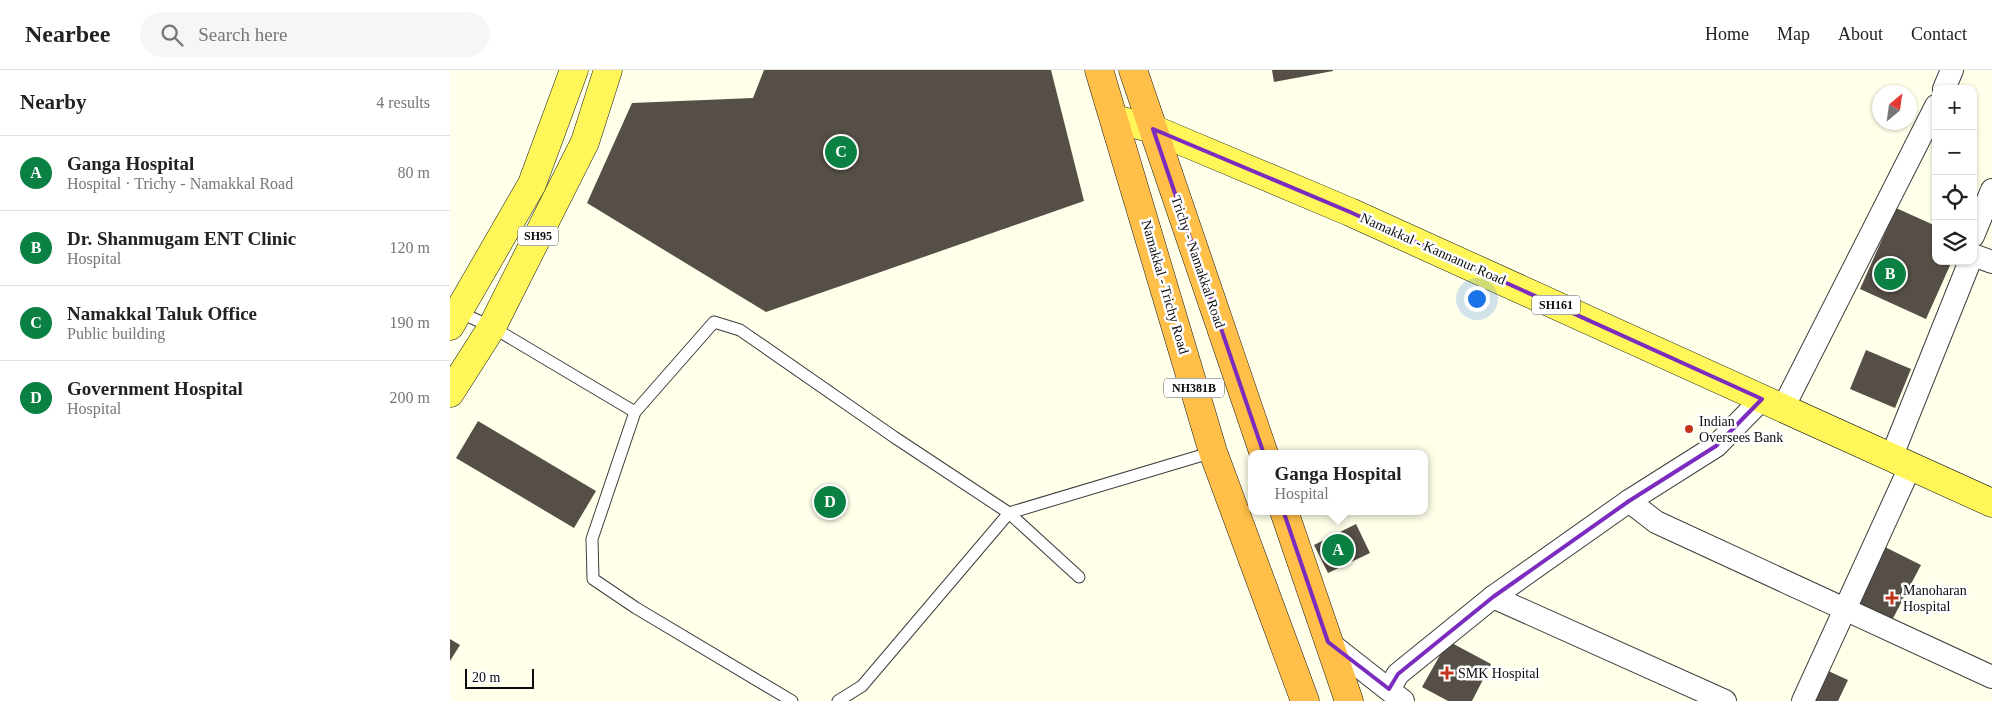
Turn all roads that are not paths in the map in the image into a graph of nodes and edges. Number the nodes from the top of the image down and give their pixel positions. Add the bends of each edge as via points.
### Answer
1 (574, 70) edge
2 (608, 70) edge
3 (1099, 70) edge
4 (1133, 70) edge
5 (1952, 70) edge
6 (1946, 85) edge
7 (1932, 113) edge
8 (1115, 119) junction
9 (1153, 129) junction
10 (1992, 190) edge
11 (1977, 226) edge
12 (1977, 256) edge
13 (1992, 262) edge
14 (1969, 265) edge
15 (454, 319) edge
16 (492, 327) junction
17 (450, 393) edge
18 (1772, 403) junction
19 (635, 412) junction
20 (1263, 450) edge
21 (1213, 452) junction
22 (1901, 463) junction
23 (1629, 501) junction
24 (1992, 503) edge
25 (1009, 513) junction
26 (1285, 515) edge
27 (1080, 577) dead end
28 (1493, 597) junction
29 (1845, 609) junction
30 (1328, 642) junction
31 (1992, 676) edge
32 (1395, 695) edge
33 (792, 701) edge
34 (838, 701) edge
35 (1305, 701) edge
36 (1349, 701) edge
37 (1725, 701) edge
38 (1803, 701) edge

1 - 15 main road, SH95 via 532,184
2 - 16 main road, SH95 via 585,142
3 - 8 highway, Namakkal - Trichy Road / NH381B
4 - 9 highway, Trichy - Namakkal Road / NH381B
5 - 6 street
7 - 18 street
8 - 9 main road, Namakkal - Kannanur Road / SH161
8 - 21 highway, Namakkal - Trichy Road / NH381B
9 - 18 main road, Namakkal - Kannanur Road / SH161 via 1350,212
9 - 20 highway, Trichy - Namakkal Road / NH381B
10 - 11 street
12 - 13 street
14 - 22 street
15 - 16 lane
16 - 17 main road, SH95
16 - 19 lane
18 - 22 main road, Namakkal - Kannanur Road / SH161
18 - 23 street via 1716,446
19 - 25 lane via 714,322 740,330
19 - 33 lane via 592,539 593,579
21 - 25 lane
21 - 35 highway, Namakkal - Trichy Road / NH381B
22 - 24 main road, Namakkal - Kannanur Road / SH161
22 - 29 street
23 - 28 street
23 - 29 street via 1656,522
25 - 27 lane
25 - 34 lane via 862,686
26 - 30 highway
28 - 32 street via 1398,674 1389,689
28 - 37 street
29 - 31 street
29 - 38 street
30 - 32 street
30 - 36 highway

